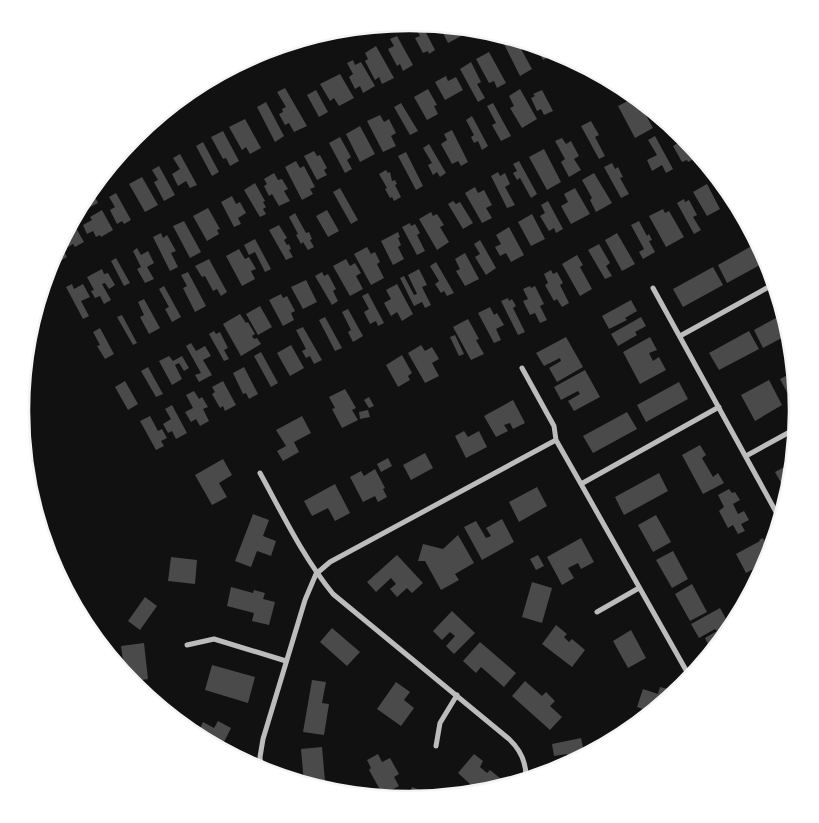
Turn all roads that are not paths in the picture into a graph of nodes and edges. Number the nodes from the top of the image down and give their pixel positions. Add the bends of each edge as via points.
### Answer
1 (653, 288) dead end
2 (769, 288) edge
3 (680, 336) junction
4 (522, 368) dead end
5 (719, 407) junction
6 (789, 432) edge
7 (556, 440) junction
8 (746, 456) junction
9 (260, 473) dead end
10 (580, 484) junction
11 (776, 512) edge
12 (316, 574) junction
13 (639, 588) junction
14 (597, 612) dead end
15 (187, 645) dead end
16 (286, 660) junction
17 (687, 672) edge
18 (457, 695) junction
19 (436, 746) dead end
20 (261, 762) edge
21 (526, 774) edge

1 - 3 street
2 - 3 street
3 - 5 street
4 - 7 street via 554,426
5 - 8 street
5 - 10 street
6 - 8 street
7 - 10 street
7 - 12 street via 330,562
8 - 11 street
9 - 12 street
10 - 13 street
12 - 16 street
12 - 18 street via 332,594
13 - 14 street
13 - 17 street
15 - 16 street via 214,639
16 - 20 street via 263,739
18 - 19 street via 440,723
18 - 21 street via 518,747 526,763

